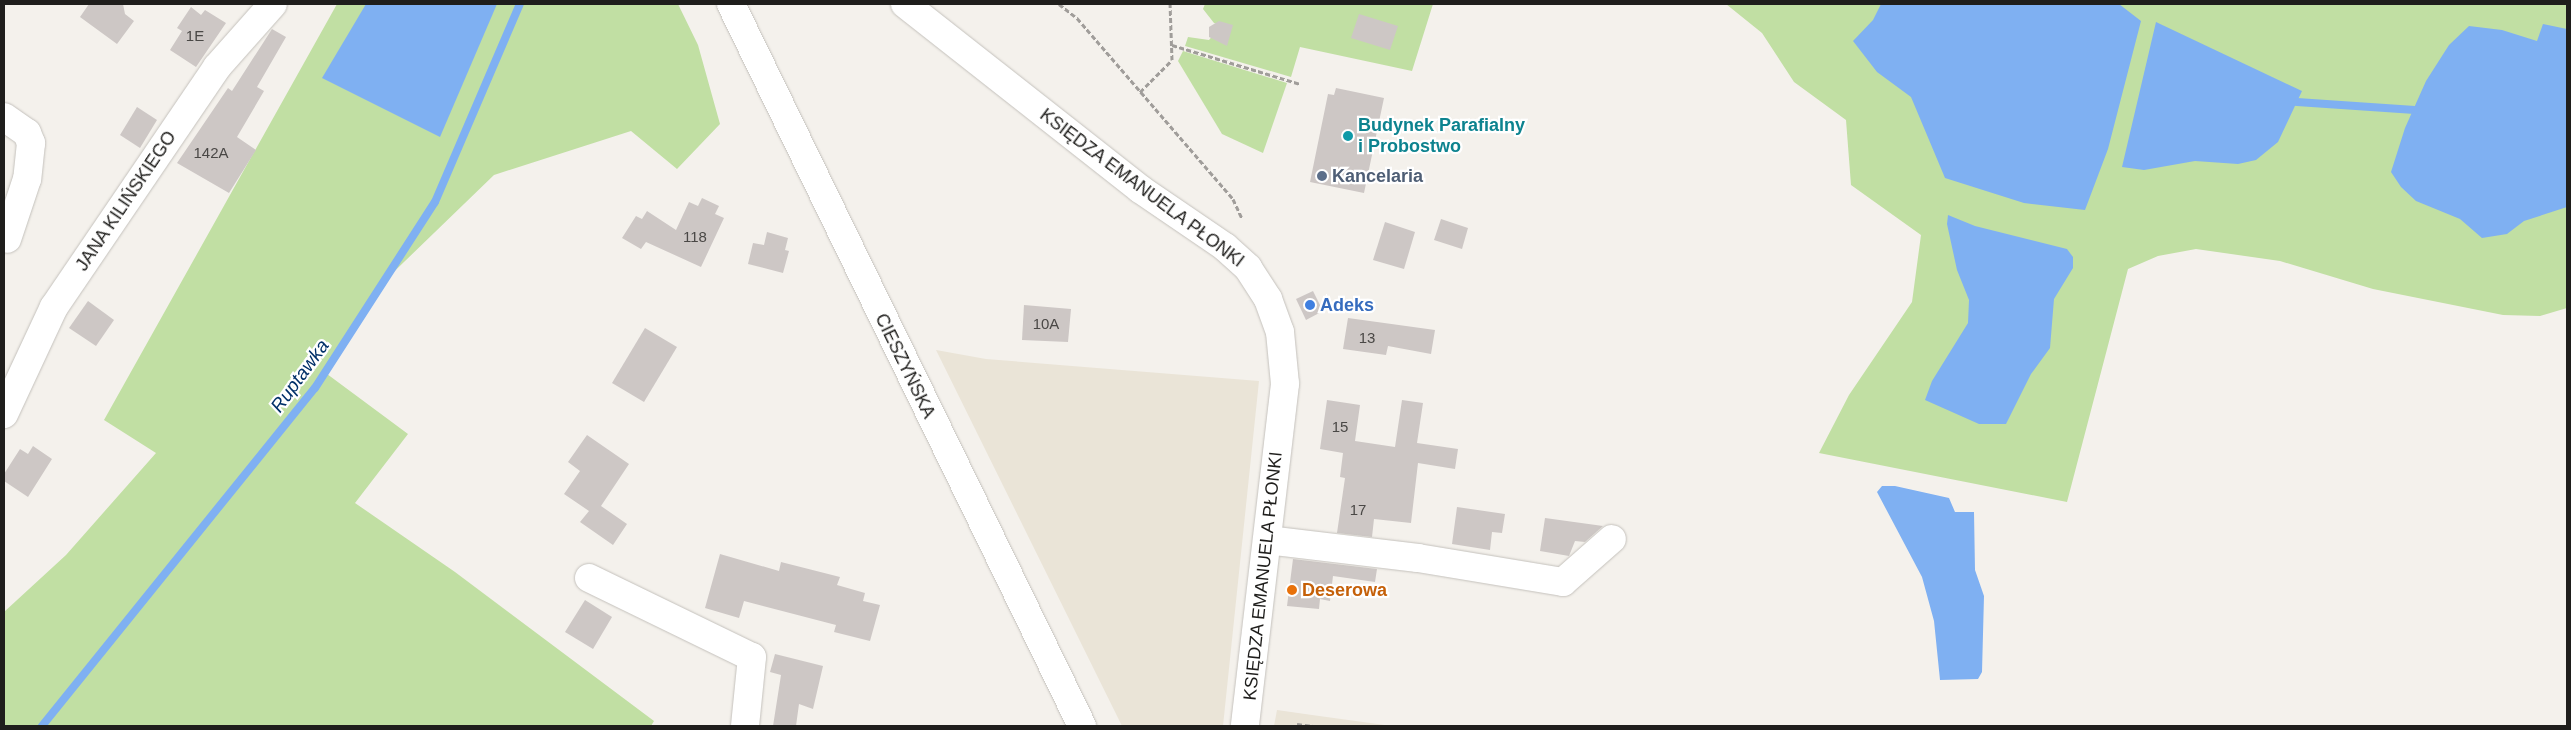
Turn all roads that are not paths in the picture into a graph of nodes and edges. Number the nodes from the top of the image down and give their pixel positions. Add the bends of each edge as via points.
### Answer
1 (273, 4) edge
2 (731, 4) edge
3 (905, 4) edge
4 (4, 118) edge
5 (7, 239) dead end
6 (4, 414) edge
7 (1612, 539) dead end
8 (1267, 540) junction
9 (589, 578) dead end
10 (745, 726) edge
11 (1082, 726) edge
12 (1245, 726) edge

1 - 6 street, JANA KILIŃSKIEGO via 218,67 54,307
2 - 11 street, CIESZYŃSKA
3 - 8 street, KSIĘDZA EMANUELA PŁONKI via 1140,189 1225,247 1248,268 1268,299 1280,332 1284,384
4 - 5 street via 27,134 31,143 27,179
7 - 8 street via 1563,582 1418,558
8 - 12 street, KSIĘDZA EMANUELA PŁONKI
9 - 10 street via 752,657

